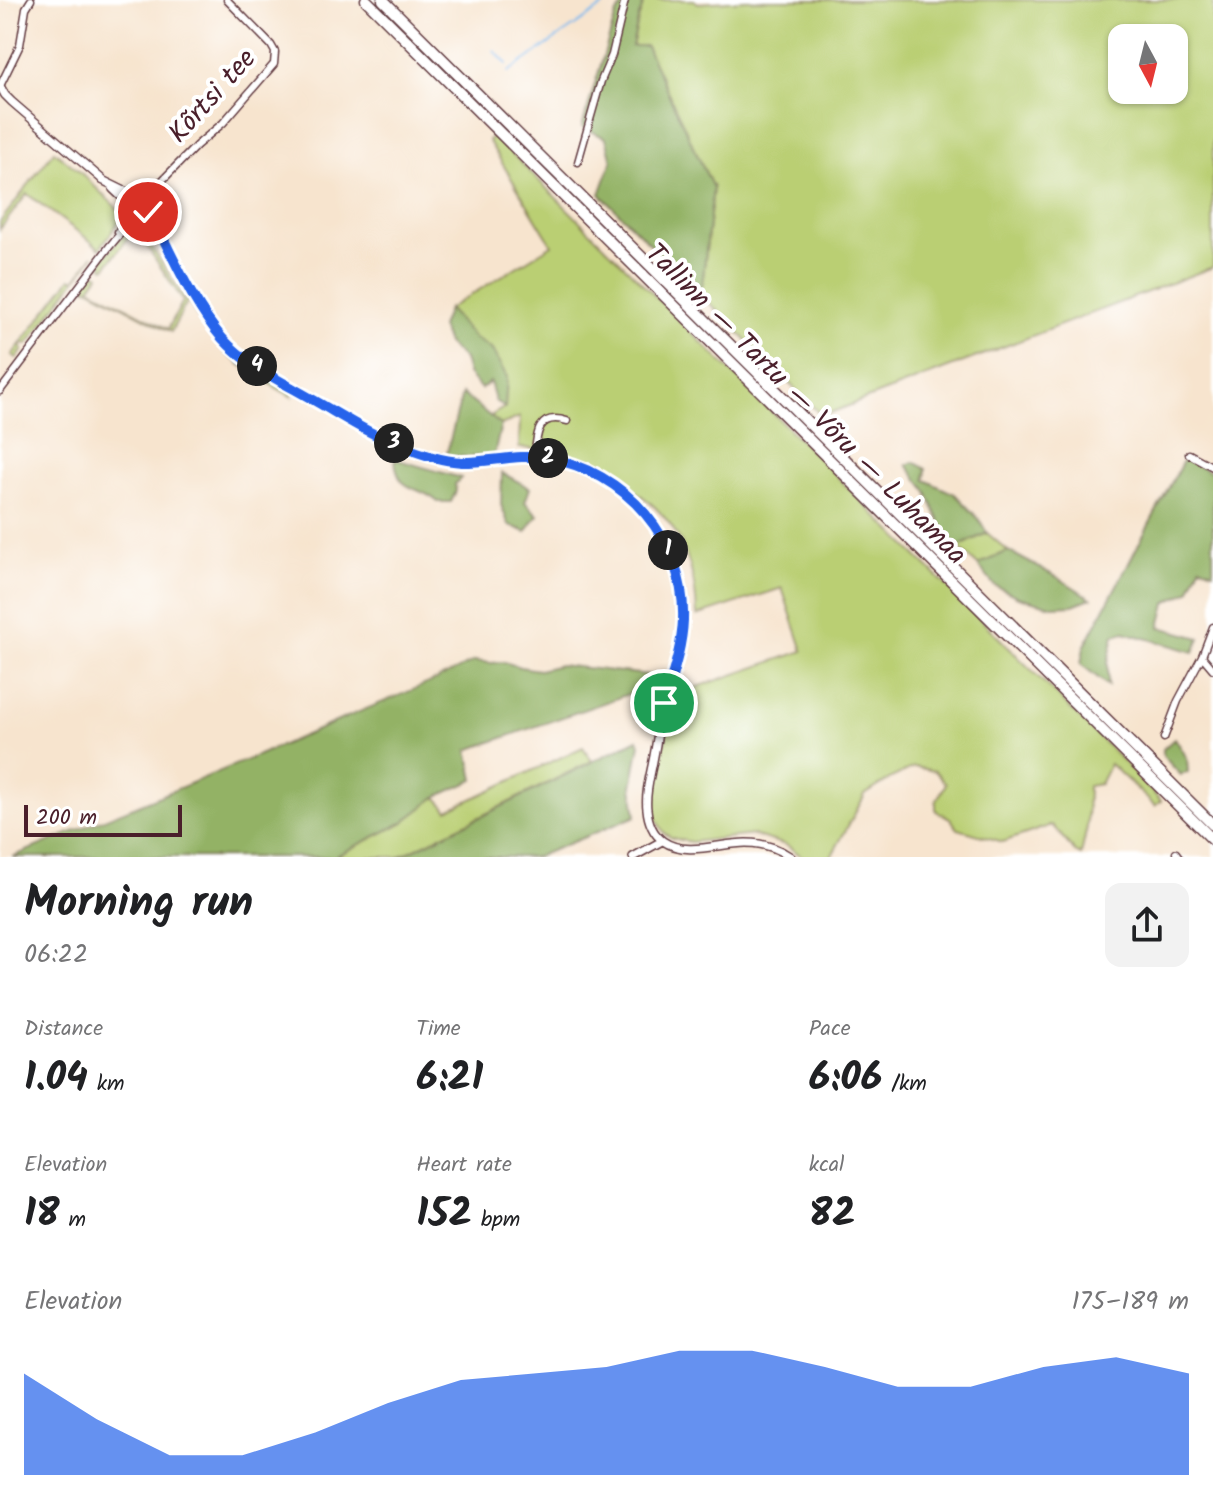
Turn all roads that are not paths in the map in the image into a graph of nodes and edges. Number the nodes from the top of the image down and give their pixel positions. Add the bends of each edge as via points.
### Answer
1 (31, 0) edge
2 (227, 0) edge
3 (366, 0) edge
4 (383, 0) edge
5 (625, 0) edge
6 (4, 71) edge
7 (0, 84) edge
8 (0, 99) edge
9 (23, 112) junction
10 (578, 162) dead end
11 (102, 180) junction
12 (144, 204) junction
13 (130, 208) junction
14 (137, 218) junction
15 (109, 247) junction
16 (172, 258) junction
17 (0, 391) edge
18 (567, 421) dead end
19 (1189, 454) dead end
20 (535, 456) junction
21 (1213, 467) edge
22 (1213, 627) edge
23 (1202, 656) junction
24 (1213, 669) edge
25 (1164, 738) dead end
26 (1190, 818) junction
27 (1213, 825) edge
28 (1213, 840) edge
29 (662, 841) junction
30 (1213, 847) edge
31 (633, 857) edge
32 (791, 857) edge

1 - 6 street via 16,57
2 - 12 street, Kõrtsi tee via 271,45 274,64
3 - 26 highway, Tallinn — Tartu — Võru — Luhamaa
4 - 27 highway, Tallinn — Tartu — Võru — Luhamaa
5 - 10 street
6 - 7 street
7 - 9 street
8 - 9 street
9 - 11 street
11 - 12 street
11 - 13 street
12 - 13 street
12 - 14 street via 146,215
12 - 16 street
13 - 14 street
13 - 15 street
14 - 15 street
14 - 16 street
15 - 17 street
16 - 20 street via 210,323 235,352 369,432 460,462
18 - 20 street via 553,419 540,427
19 - 21 street
20 - 29 street via 590,470 621,490 659,534 678,575 682,630 647,799 650,822
22 - 23 street
23 - 24 street
23 - 25 street
26 - 28 highway, Tallinn — Tartu — Võru — Luhamaa
26 - 30 highway
29 - 31 street
29 - 32 street via 692,848 762,844

